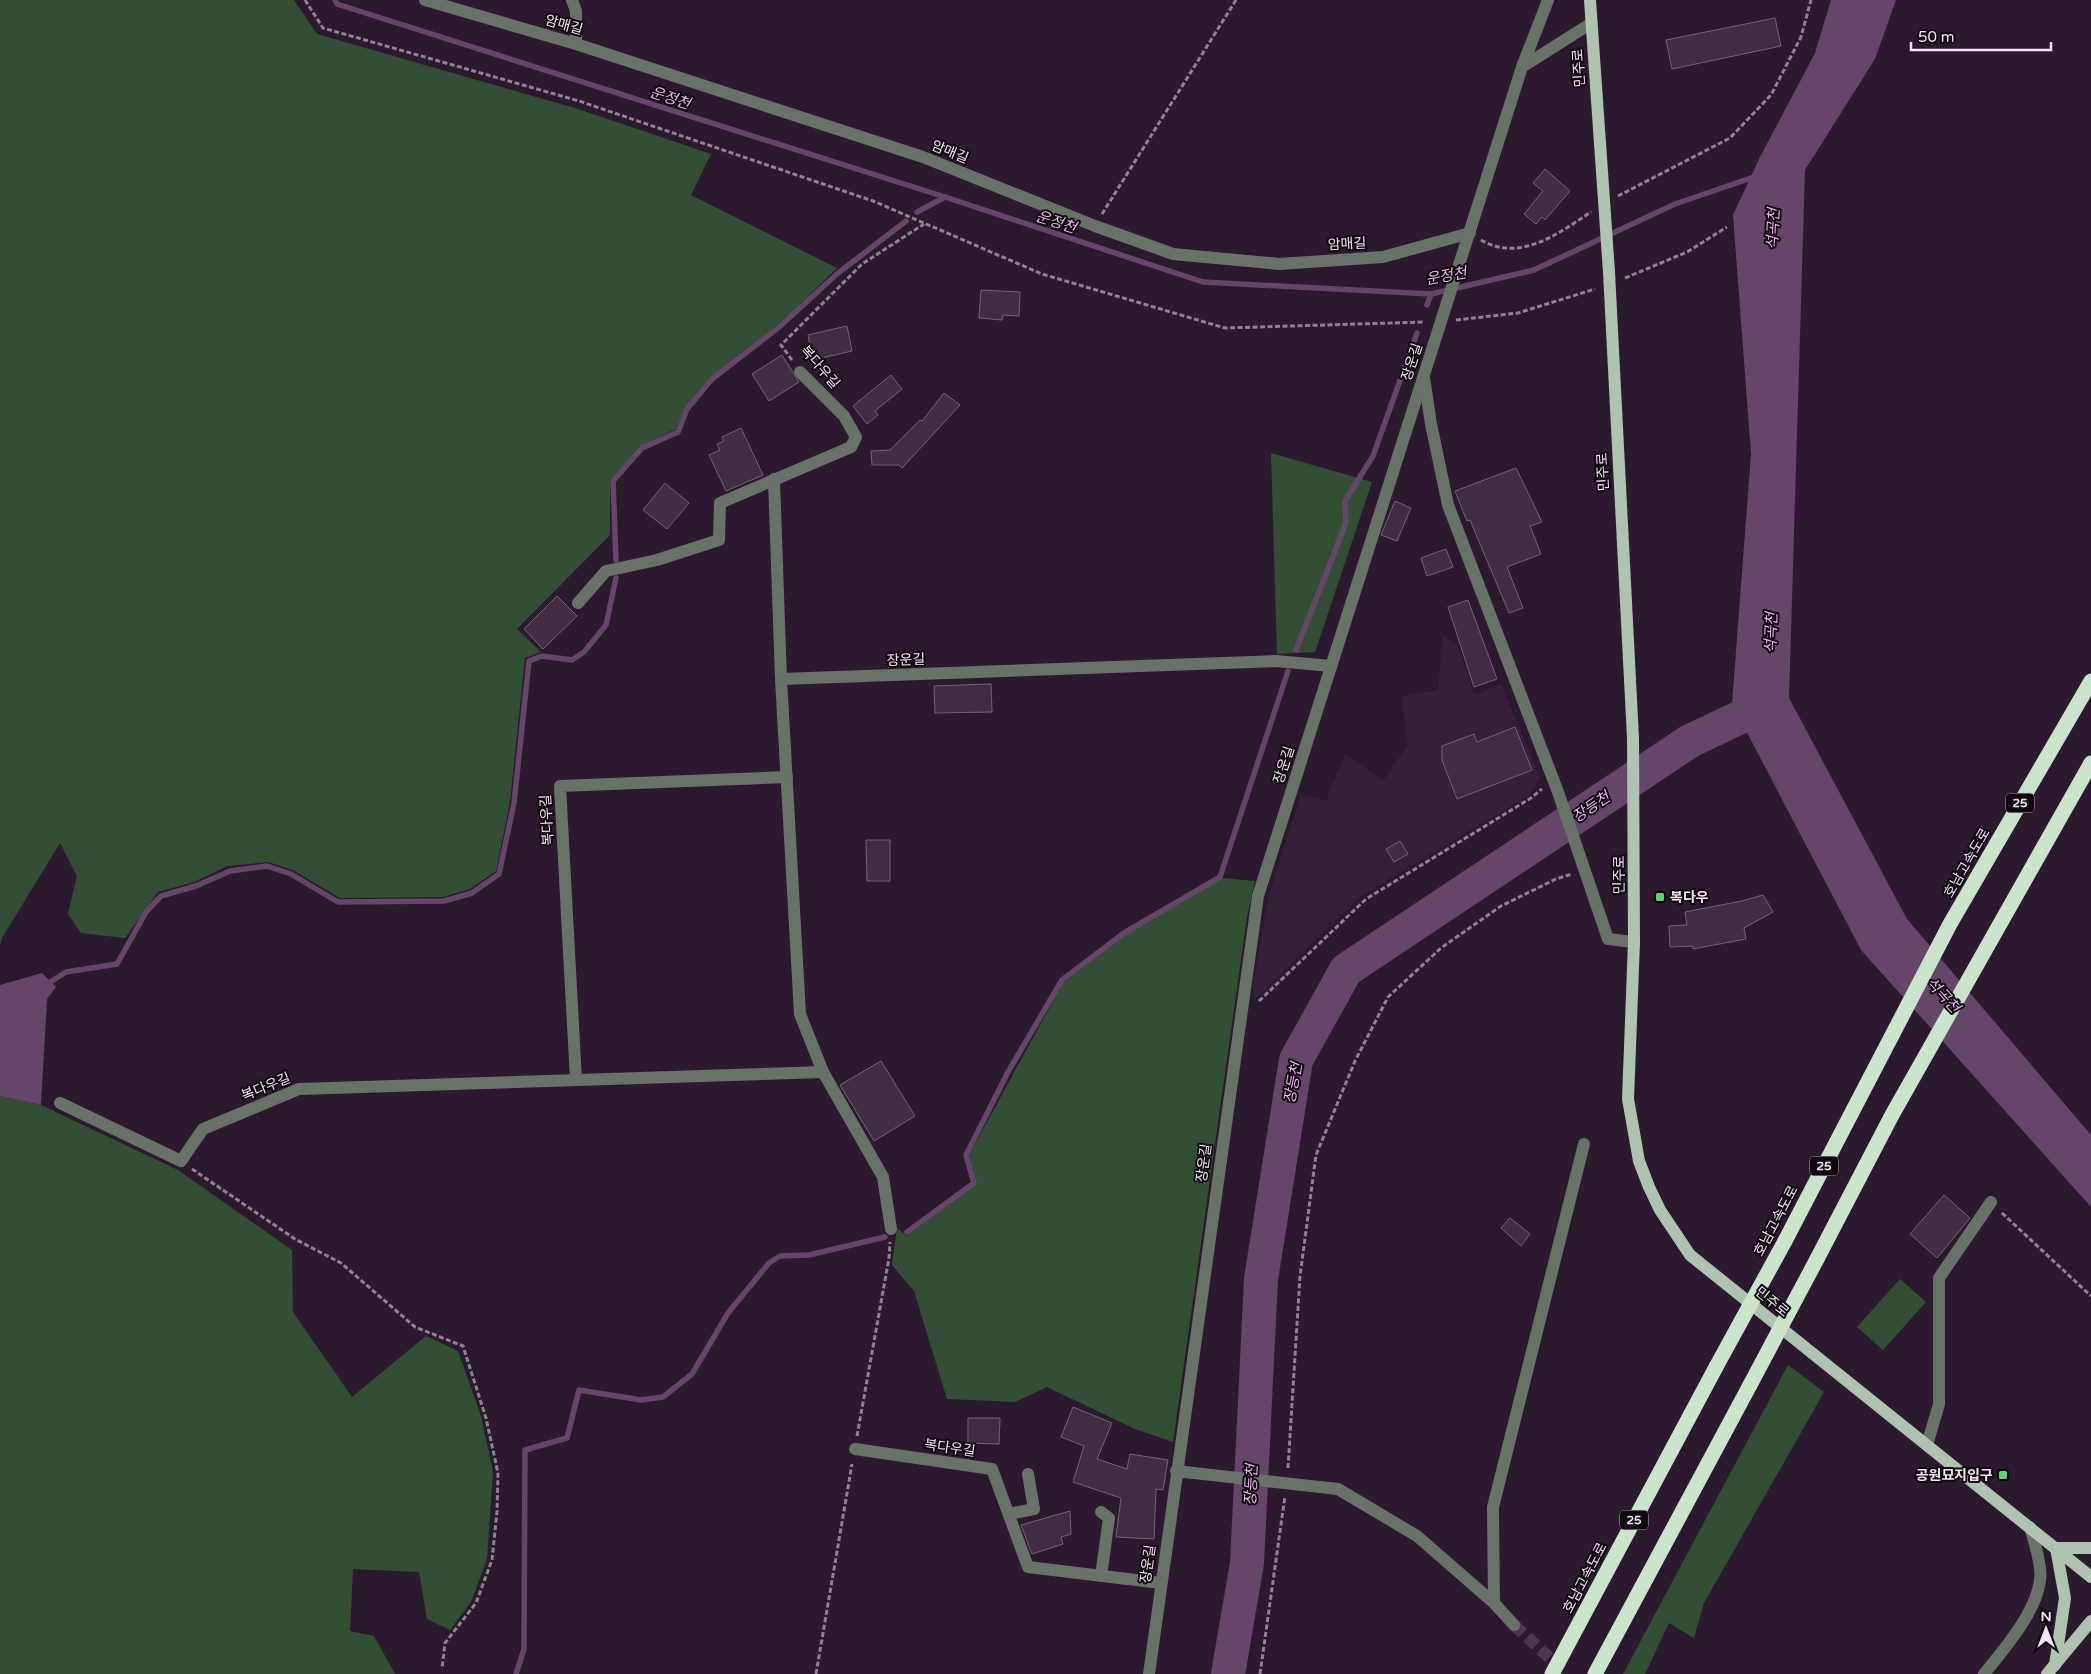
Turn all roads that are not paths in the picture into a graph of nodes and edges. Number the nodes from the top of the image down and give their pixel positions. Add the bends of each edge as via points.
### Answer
1 (426, 0) edge
2 (572, 0) edge
3 (1548, 0) edge
4 (1590, 0) edge
5 (1590, 24) junction
6 (576, 44) junction
7 (1522, 67) junction
8 (1470, 233) junction
9 (800, 372) road end
10 (1424, 375) junction
11 (774, 479) junction
12 (578, 602) dead end
13 (1332, 666) junction
14 (781, 679) junction
15 (2091, 680) edge
16 (2091, 764) edge
17 (787, 778) junction
18 (1634, 942) junction
19 (823, 1072) junction
20 (576, 1080) junction
21 (60, 1103) dead end
22 (1584, 1144) dead end
23 (1991, 1202) road end
24 (891, 1229) dead end
25 (1927, 1445) junction
26 (855, 1449) dead end
27 (1176, 1471) junction
28 (1028, 1474) dead end
29 (1101, 1512) dead end
30 (1009, 1514) junction
31 (2030, 1527) junction
32 (2056, 1548) junction
33 (2091, 1548) edge
34 (1101, 1576) junction
35 (2091, 1577) edge
36 (1161, 1583) junction
37 (1494, 1602) junction
38 (2091, 1620) edge
39 (1514, 1625) tunnel mouth
40 (2051, 1670) edge
41 (1149, 1674) edge
42 (1552, 1674) edge
43 (1595, 1674) edge
44 (1984, 1674) edge

1 - 6 street, 암매길
2 - 6 street via 576,11
3 - 7 street, 장운길
4 - 5 main road, 민주로
5 - 7 street
5 - 18 main road, 민주로 via 1606,219 1632,738
6 - 8 street, 암매길 via 923,156 1173,254 1279,264 1383,257
7 - 8 street, 장운길
8 - 10 street, 장운길
9 - 11 street, 복다우길 via 844,416 856,437 851,448
10 - 13 street, 장운길
10 - 18 street, 민주로 via 1448,504 1558,792 1608,939
11 - 12 street, 복다우길 via 720,503 718,540 657,560 606,571
11 - 14 street
13 - 14 street, 장운길 via 1276,661
13 - 27 street, 장운길 via 1258,896
14 - 17 street
15 - 42 highway, 호남고속도로 / 25, bridge via 1950,924
16 - 43 highway, 25, bridge via 1892,1115
17 - 19 street via 800,1014
17 - 20 street, 복다우길 via 560,786
18 - 25 main road, 민주로 via 1628,1099 1639,1161 1660,1210 1690,1255
19 - 20 street, 복다우길
19 - 24 street via 884,1177
20 - 21 street, 복다우길 via 299,1089 203,1129 181,1162
22 - 37 street via 1493,1507
23 - 25 street via 1939,1278 1938,1404
25 - 31 main road, 민주로
26 - 30 street, 복다우길 via 992,1469
27 - 36 street, 장운길
27 - 37 street via 1338,1489 1417,1536
28 - 30 street via 1034,1508
29 - 34 street via 1109,1518
30 - 34 street, 복다우길 via 1028,1568
31 - 32 main road, 민주로
31 - 44 street via 2041,1569 2036,1598 2012,1638
32 - 33 main road
32 - 35 main road, 민주로
32 - 40 main road via 2064,1598
34 - 36 street, 복다우길
36 - 41 street, 장운길
37 - 39 street
38 - 40 main road

